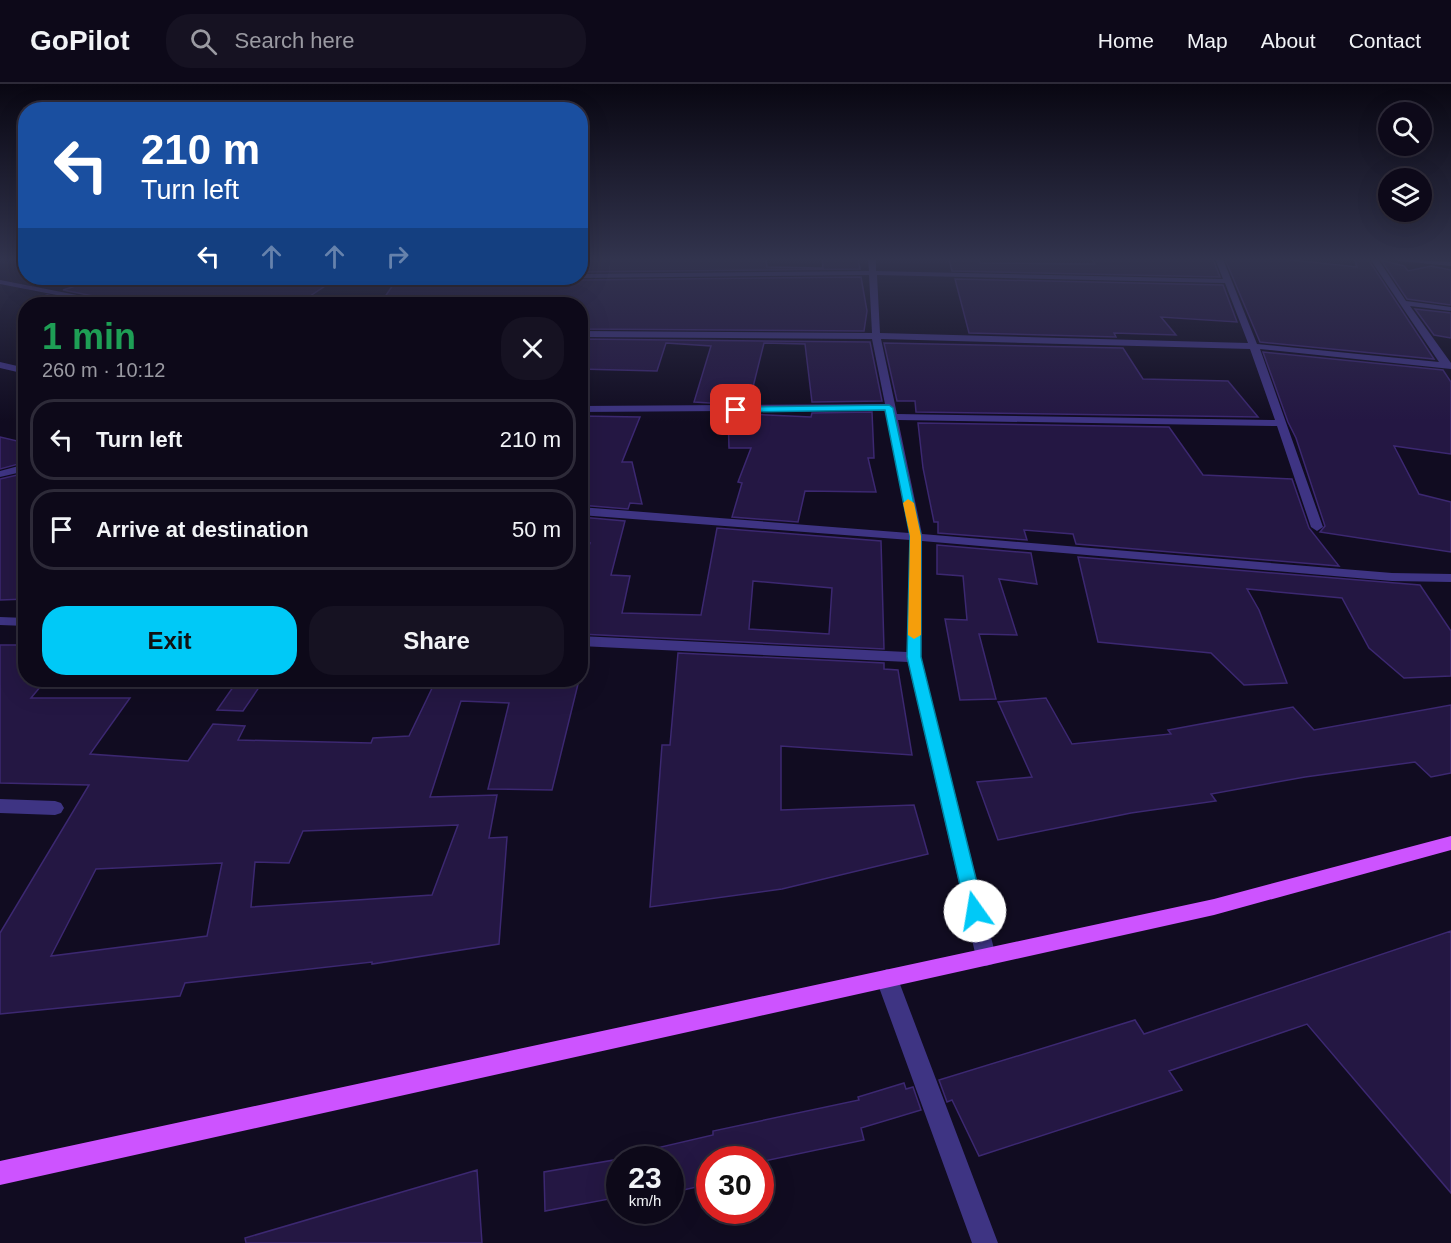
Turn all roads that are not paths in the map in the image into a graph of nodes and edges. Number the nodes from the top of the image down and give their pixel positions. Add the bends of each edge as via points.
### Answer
1 (875, 313) edge
2 (1240, 313) edge
3 (1412, 313) edge
4 (588, 334) edge
5 (876, 336) junction
6 (1254, 346) junction
7 (0, 365) edge
8 (1448, 366) edge
9 (18, 369) edge
10 (588, 409) edge
11 (890, 412) junction
12 (1281, 423) junction
13 (18, 471) edge
14 (0, 474) edge
15 (588, 512) edge
16 (1317, 527) dead end
17 (916, 536) junction
18 (1451, 578) edge
19 (0, 621) edge
20 (18, 622) edge
21 (588, 641) edge
22 (914, 657) junction
23 (0, 806) edge
24 (55, 808) dead end
25 (1451, 843) edge
26 (986, 957) junction
27 (887, 979) junction
28 (0, 1173) edge
29 (985, 1243) edge

1 - 5 street
2 - 6 street
3 - 8 street
4 - 5 street
5 - 6 street
5 - 11 street
6 - 8 street
6 - 12 street
7 - 9 street
10 - 11 street
11 - 12 street
11 - 17 street
12 - 16 street
13 - 14 street
15 - 17 street
17 - 18 street via 1392,577
17 - 22 street
19 - 20 street
21 - 22 street
22 - 26 street
23 - 24 street
25 - 26 main road via 1214,907
26 - 27 main road
27 - 28 main road
27 - 29 street

